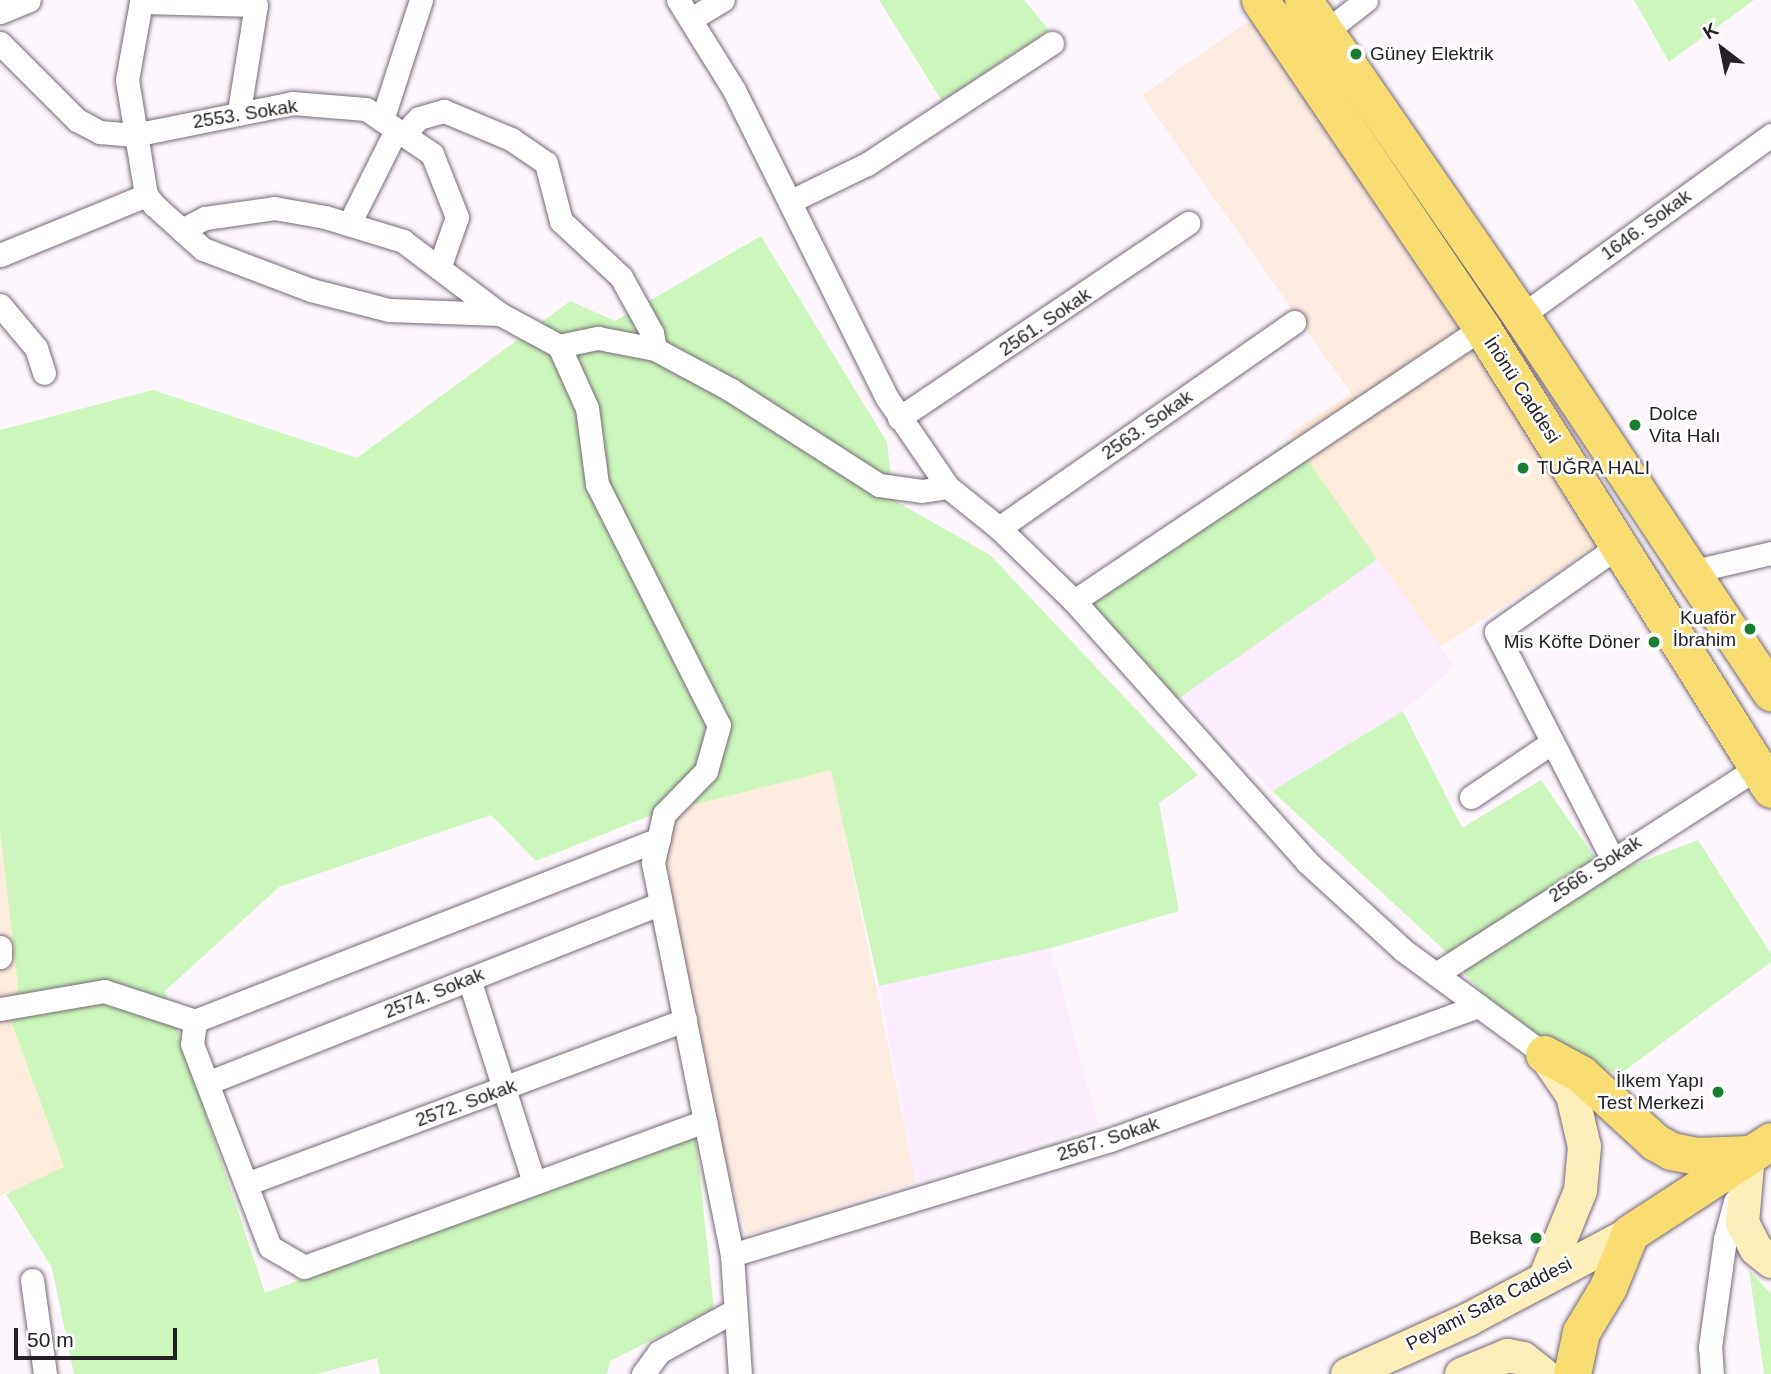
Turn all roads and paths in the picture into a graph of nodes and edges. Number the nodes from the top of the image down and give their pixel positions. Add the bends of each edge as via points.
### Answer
1 (29, 0) edge
2 (421, 0) edge
3 (678, 0) edge
4 (723, 0) edge
5 (1259, 0) edge
6 (1303, 0) edge
7 (1366, 0) edge
8 (141, 2) edge
9 (0, 12) edge
10 (691, 19) junction
11 (1325, 32) junction
12 (0, 43) edge
13 (1052, 43) dead end
14 (239, 111) junction
15 (393, 128) junction
16 (134, 135) junction
17 (1771, 135) edge
18 (146, 195) junction
19 (791, 201) junction
20 (1188, 223) dead end
21 (349, 224) junction
22 (182, 230) junction
23 (0, 255) edge
24 (439, 268) junction
25 (0, 305) edge
26 (500, 314) junction
27 (1521, 316) junction
28 (1294, 322) dead end
29 (1482, 328) junction
30 (559, 346) junction
31 (655, 349) junction
32 (44, 373) dead end
33 (899, 418) junction
34 (947, 487) junction
35 (999, 528) junction
36 (1621, 544) junction
37 (1771, 554) edge
38 (1694, 571) junction
39 (1074, 601) junction
40 (1767, 678) edge
41 (1551, 743) junction
42 (1764, 778) edge
43 (1471, 797) dead end
44 (659, 839) junction
45 (1612, 858) junction
46 (661, 903) junction
47 (0, 947) edge
48 (0, 957) edge
49 (1436, 974) junction
50 (469, 979) junction
51 (1478, 1006) junction
52 (0, 1009) edge
53 (685, 1020) junction
54 (195, 1021) junction
55 (1544, 1054) junction
56 (207, 1083) junction
57 (504, 1088) junction
58 (705, 1121) junction
59 (1760, 1148) edge
60 (534, 1183) junction
61 (246, 1184) junction
62 (1630, 1233) junction
63 (732, 1255) junction
64 (1771, 1261) edge
65 (1545, 1276) junction
66 (32, 1280) dead end
67 (733, 1312) junction
68 (45, 1374) edge
69 (643, 1374) edge
70 (740, 1374) edge
71 (1347, 1374) edge
72 (1461, 1374) edge
73 (1543, 1374) edge
74 (1572, 1374) edge
75 (1712, 1374) edge

1 - 9 street
2 - 15 street
3 - 10 street
4 - 10 street
5 - 29 main road, İnönü Caddesi
6 - 11 main road, İnönü Caddesi
7 - 11 street
8 - 14 street via 256,5
8 - 16 street via 127,80
10 - 19 street
11 - 27 main road, İnönü Caddesi
12 - 16 street, 2553. Sokak via 77,120 100,132
13 - 19 street via 867,164
14 - 15 street, 2553. Sokak via 292,103 366,109
14 - 16 street, 2553. Sokak
15 - 21 street
15 - 24 street, 2553. Sokak via 432,154 457,217
15 - 31 street via 444,111 510,139 546,163 561,221 621,277 652,333
16 - 18 street
17 - 27 street, 1646. Sokak
18 - 22 street
18 - 23 street
19 - 33 street
20 - 33 street, 2561. Sokak
21 - 22 street via 274,208 205,218
21 - 24 street via 403,241
22 - 26 street via 204,249 311,290 389,310
24 - 26 street
25 - 32 street via 36,348
26 - 30 street
27 - 38 main road, İnönü Caddesi
28 - 35 street, 2563. Sokak
29 - 36 main road, İnönü Caddesi
29 - 39 street
30 - 31 street via 598,338
30 - 44 street via 587,408 597,484 719,725 706,771 664,814
31 - 34 street via 731,390 879,485 922,491
33 - 34 street
34 - 35 street
35 - 39 street
36 - 41 street via 1496,632
36 - 42 main road, İnönü Caddesi
37 - 38 street
38 - 40 main road, İnönü Caddesi
39 - 49 street via 1307,862
41 - 43 street
41 - 45 street
42 - 45 street, 2566. Sokak
44 - 46 street via 653,863
44 - 54 street
45 - 49 street, 2566. Sokak
46 - 50 street, 2574. Sokak
46 - 53 street
47 - 48 street
49 - 51 street
50 - 56 street, 2574. Sokak
50 - 57 street
51 - 55 street
51 - 63 street, 2567. Sokak via 1110,1140
52 - 54 street via 104,991
53 - 57 street, 2572. Sokak
53 - 58 street
54 - 56 street via 192,1044
55 - 59 main road via 1581,1074 1655,1142 1671,1151
55 - 65 main road via 1572,1095 1584,1146 1580,1189
56 - 61 street
57 - 60 street
57 - 61 street, 2572. Sokak
58 - 60 street
58 - 63 street
59 - 62 main road, Peyami Safa Caddesi
59 - 64 main road via 1742,1222 1756,1249
59 - 75 street via 1725,1239 1710,1347
60 - 61 street via 304,1267 270,1247
62 - 65 main road, Peyami Safa Caddesi
62 - 74 main road via 1608,1287 1581,1332
63 - 67 street
65 - 71 main road, Peyami Safa Caddesi via 1468,1320
66 - 68 street
67 - 69 street via 659,1352
67 - 70 street
72 - 73 main road via 1507,1355 1523,1358

